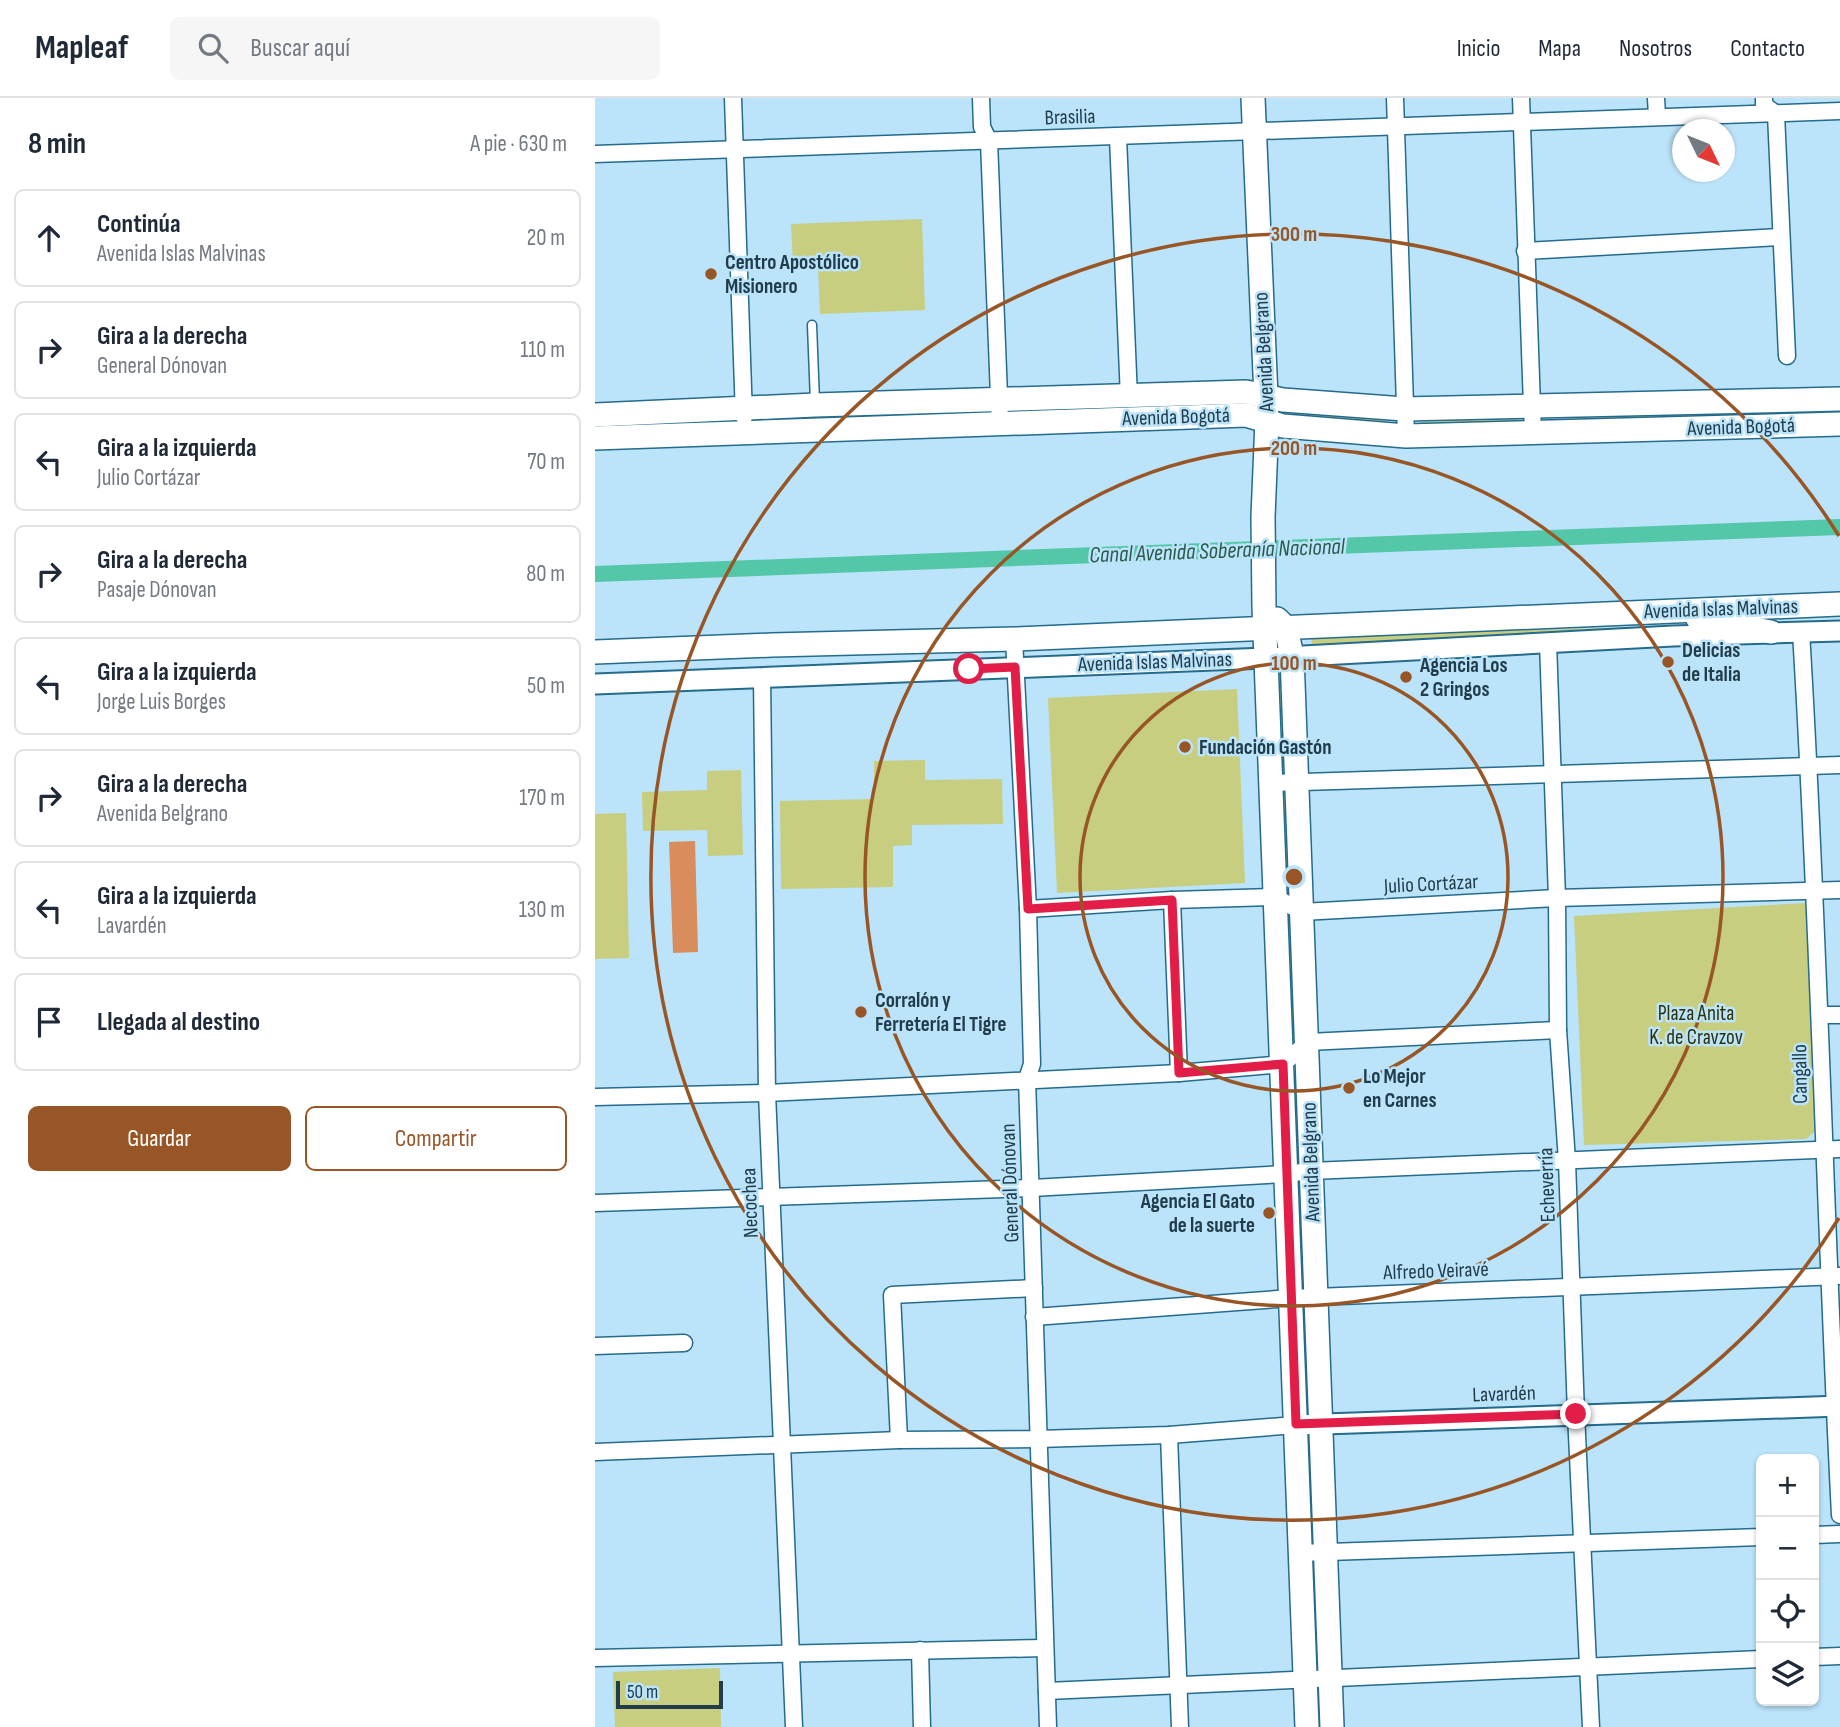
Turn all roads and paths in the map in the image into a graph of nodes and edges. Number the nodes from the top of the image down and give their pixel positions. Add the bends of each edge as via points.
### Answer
1 (733, 98) edge
2 (981, 98) edge
3 (1253, 98) edge
4 (1395, 98) edge
5 (1521, 98) edge
6 (1656, 98) edge
7 (1764, 98) edge
8 (1840, 111) edge
9 (1776, 114) junction
10 (1657, 116) junction
11 (1522, 121) junction
12 (1395, 126) junction
13 (1254, 130) junction
14 (1118, 137) junction
15 (989, 141) junction
16 (735, 148) junction
17 (595, 154) edge
18 (1780, 237) junction
19 (1525, 251) junction
20 (812, 325) dead end
21 (1787, 356) dead end
22 (1265, 396) junction
23 (1129, 398) junction
24 (1001, 399) junction
25 (1840, 399) edge
26 (815, 405) junction
27 (744, 408) junction
28 (1531, 408) junction
29 (1404, 410) junction
30 (595, 415) edge
31 (1267, 420) junction
32 (1000, 422) junction
33 (1840, 424) edge
34 (743, 433) junction
35 (1533, 434) junction
36 (1405, 436) junction
37 (595, 438) edge
38 (1840, 604) edge
39 (1654, 611) junction
40 (1272, 621) junction
41 (1840, 631) edge
42 (1771, 632) junction
43 (1801, 632) junction
44 (1014, 639) junction
45 (1548, 642) junction
46 (595, 652) edge
47 (1292, 656) junction
48 (1266, 658) junction
49 (1015, 667) junction
50 (762, 677) junction
51 (595, 684) edge
52 (1840, 765) edge
53 (1809, 766) junction
54 (1552, 774) junction
55 (1297, 782) junction
56 (1271, 783) junction
57 (1840, 890) edge
58 (1813, 891) junction
59 (1275, 897) junction
60 (1556, 898) junction
61 (1172, 900) junction
62 (1028, 909) junction
63 (1302, 912) junction
64 (1840, 1014) edge
65 (1820, 1015) junction
66 (1557, 1030) junction
67 (1308, 1042) junction
68 (1283, 1064) junction
69 (1179, 1073) junction
70 (1027, 1079) junction
71 (767, 1093) junction
72 (595, 1097) edge
73 (1823, 1149) junction
74 (1840, 1149) edge
75 (1567, 1161) junction
76 (1311, 1171) junction
77 (1285, 1174) junction
78 (1031, 1188) junction
79 (771, 1197) junction
80 (595, 1203) edge
81 (1835, 1276) edge
82 (1571, 1287) junction
83 (1034, 1288) junction
84 (1317, 1297) junction
85 (1291, 1298) junction
86 (1034, 1317) junction
87 (684, 1343) dead end
88 (595, 1346) edge
89 (1837, 1406) edge
90 (1576, 1414) junction
91 (1296, 1424) junction
92 (1321, 1424) junction
93 (1169, 1435) junction
94 (1038, 1439) junction
95 (899, 1440) junction
96 (783, 1445) junction
97 (595, 1452) edge
98 (1840, 1515) edge
99 (1840, 1534) edge
100 (1819, 1535) edge
101 (1756, 1537) edge
102 (1582, 1544) junction
103 (1327, 1552) junction
104 (1299, 1553) junction
105 (1044, 1648) junction
106 (920, 1650) junction
107 (792, 1653) junction
108 (1840, 1656) edge
109 (1819, 1657) edge
110 (595, 1658) edge
111 (1756, 1659) edge
112 (1589, 1666) junction
113 (1330, 1680) junction
114 (1305, 1681) junction
115 (1179, 1686) junction
116 (1047, 1691) junction
117 (794, 1727) edge
118 (922, 1727) edge
119 (1048, 1727) edge
120 (1179, 1727) edge
121 (1307, 1727) edge
122 (1332, 1727) edge
123 (1591, 1727) edge

1 - 16 street
2 - 15 street via 982,127
3 - 13 main road, Avenida Belgrano
4 - 12 street
5 - 11 street
6 - 10 street
7 - 9 street via 1764,106
8 - 9 street, Brasilia
9 - 10 street, Brasilia
9 - 18 street
10 - 11 street, Brasilia
11 - 12 street, Brasilia
11 - 19 street
12 - 13 street, Brasilia
12 - 29 street
13 - 14 street, Brasilia
13 - 22 main road, Avenida Belgrano
14 - 15 street, Brasilia
14 - 23 street
15 - 16 street, Brasilia
15 - 24 street
16 - 17 street, Brasilia
16 - 27 street
18 - 19 street
18 - 21 street
19 - 28 street
20 - 26 lane
22 - 23 main road, Avenida Bogotá
22 - 29 main road, Avenida Bogotá
22 - 31 main road, Avenida Belgrano
23 - 24 main road, Avenida Bogotá
24 - 26 main road, Avenida Bogotá
24 - 32 street
25 - 28 main road, Avenida Bogotá
26 - 27 main road, Avenida Bogotá
27 - 30 main road, Avenida Bogotá
27 - 34 street
28 - 29 main road, Avenida Bogotá
28 - 35 street
29 - 36 street
31 - 32 main road, Avenida Bogotá via 1246,415
31 - 36 main road, Avenida Bogotá via 1283,426
31 - 40 main road, Avenida Belgrano via 1264,565
32 - 34 main road, Avenida Bogotá
33 - 35 main road, Avenida Bogotá
34 - 37 main road, Avenida Bogotá
35 - 36 main road, Avenida Bogotá
38 - 39 main road, Avenida Islas Malvinas
39 - 40 main road, Avenida Islas Malvinas
39 - 42 main road
40 - 44 main road, Avenida Islas Malvinas
40 - 47 main road, Avenida Belgrano
40 - 48 main road, Avenida Belgrano
41 - 43 street, Avenida Islas Malvinas
42 - 43 street, Avenida Islas Malvinas
42 - 45 street, Avenida Islas Malvinas
43 - 53 street, Cangallo
44 - 46 main road, Avenida Islas Malvinas
44 - 49 street, General Dónovan
45 - 47 street, Avenida Islas Malvinas
45 - 54 street, Echeverría
47 - 48 street, Avenida Islas Malvinas
47 - 55 main road, Avenida Belgrano
48 - 49 street, Avenida Islas Malvinas
48 - 56 main road, Avenida Belgrano
49 - 50 street, Avenida Islas Malvinas
49 - 62 street, General Dónovan
50 - 51 street, Avenida Islas Malvinas
50 - 71 street, Necochea
52 - 53 street
53 - 54 street
53 - 58 street, Cangallo
54 - 55 street
54 - 60 street, Echeverría
55 - 56 street
55 - 63 main road, Avenida Belgrano
56 - 59 main road, Avenida Belgrano
57 - 58 street, Julio Cortázar
58 - 60 street, Julio Cortázar
58 - 65 street, Cangallo
59 - 61 street
59 - 63 street
59 - 68 main road, Avenida Belgrano
60 - 63 street, Julio Cortázar
60 - 66 street, Echeverría
61 - 62 street
61 - 69 street
62 - 70 street, General Dónovan via 1032,1064
63 - 67 main road, Avenida Belgrano
64 - 65 street
65 - 73 street, Cangallo
66 - 67 street
66 - 75 street, Echeverría
67 - 68 street
67 - 76 main road, Avenida Belgrano
68 - 69 street
68 - 77 main road, Avenida Belgrano
69 - 70 street
70 - 71 street
70 - 78 street, General Dónovan
71 - 72 street
71 - 79 street, Necochea
73 - 74 street
73 - 75 street
73 - 81 street, Cangallo
75 - 76 street
75 - 82 street, Echeverría
76 - 77 street
76 - 84 main road, Avenida Belgrano
77 - 78 street
77 - 85 main road, Avenida Belgrano
78 - 79 street
78 - 83 street, General Dónovan
79 - 80 street
79 - 96 street, Necochea
81 - 82 street, Alfredo Veiravé
81 - 89 street, Cangallo
82 - 84 street, Alfredo Veiravé
82 - 90 street, Echeverría
83 - 86 street, General Dónovan
83 - 95 street via 892,1295
84 - 85 street, Alfredo Veiravé
84 - 92 main road, Avenida Belgrano
85 - 86 street, Alfredo Veiravé
85 - 91 main road, Avenida Belgrano
86 - 94 street, General Dónovan
87 - 88 street
89 - 90 street, Lavardén
89 - 98 street, Cangallo
90 - 92 street, Lavardén
90 - 102 street, Echeverría
91 - 92 street, Lavardén
91 - 93 street
91 - 104 main road, Avenida Belgrano
92 - 103 main road, Avenida Belgrano
93 - 94 street
93 - 115 street
94 - 95 street
94 - 105 street, General Dónovan
95 - 96 street
96 - 97 street
96 - 107 street, Necochea
99 - 100 street
101 - 102 street
102 - 103 street
102 - 112 street, Echeverría
103 - 104 street
103 - 113 main road, Avenida Belgrano
104 - 114 main road, Avenida Belgrano
105 - 106 street
105 - 116 street, General Dónovan
106 - 107 street
106 - 118 street
107 - 110 street
107 - 117 street, Necochea
108 - 109 street
111 - 112 street
112 - 113 street
112 - 123 street, Echeverría
113 - 114 street
113 - 122 main road, Avenida Belgrano
114 - 115 street
114 - 121 main road, Avenida Belgrano
115 - 116 street
115 - 120 street
116 - 119 street, General Dónovan

